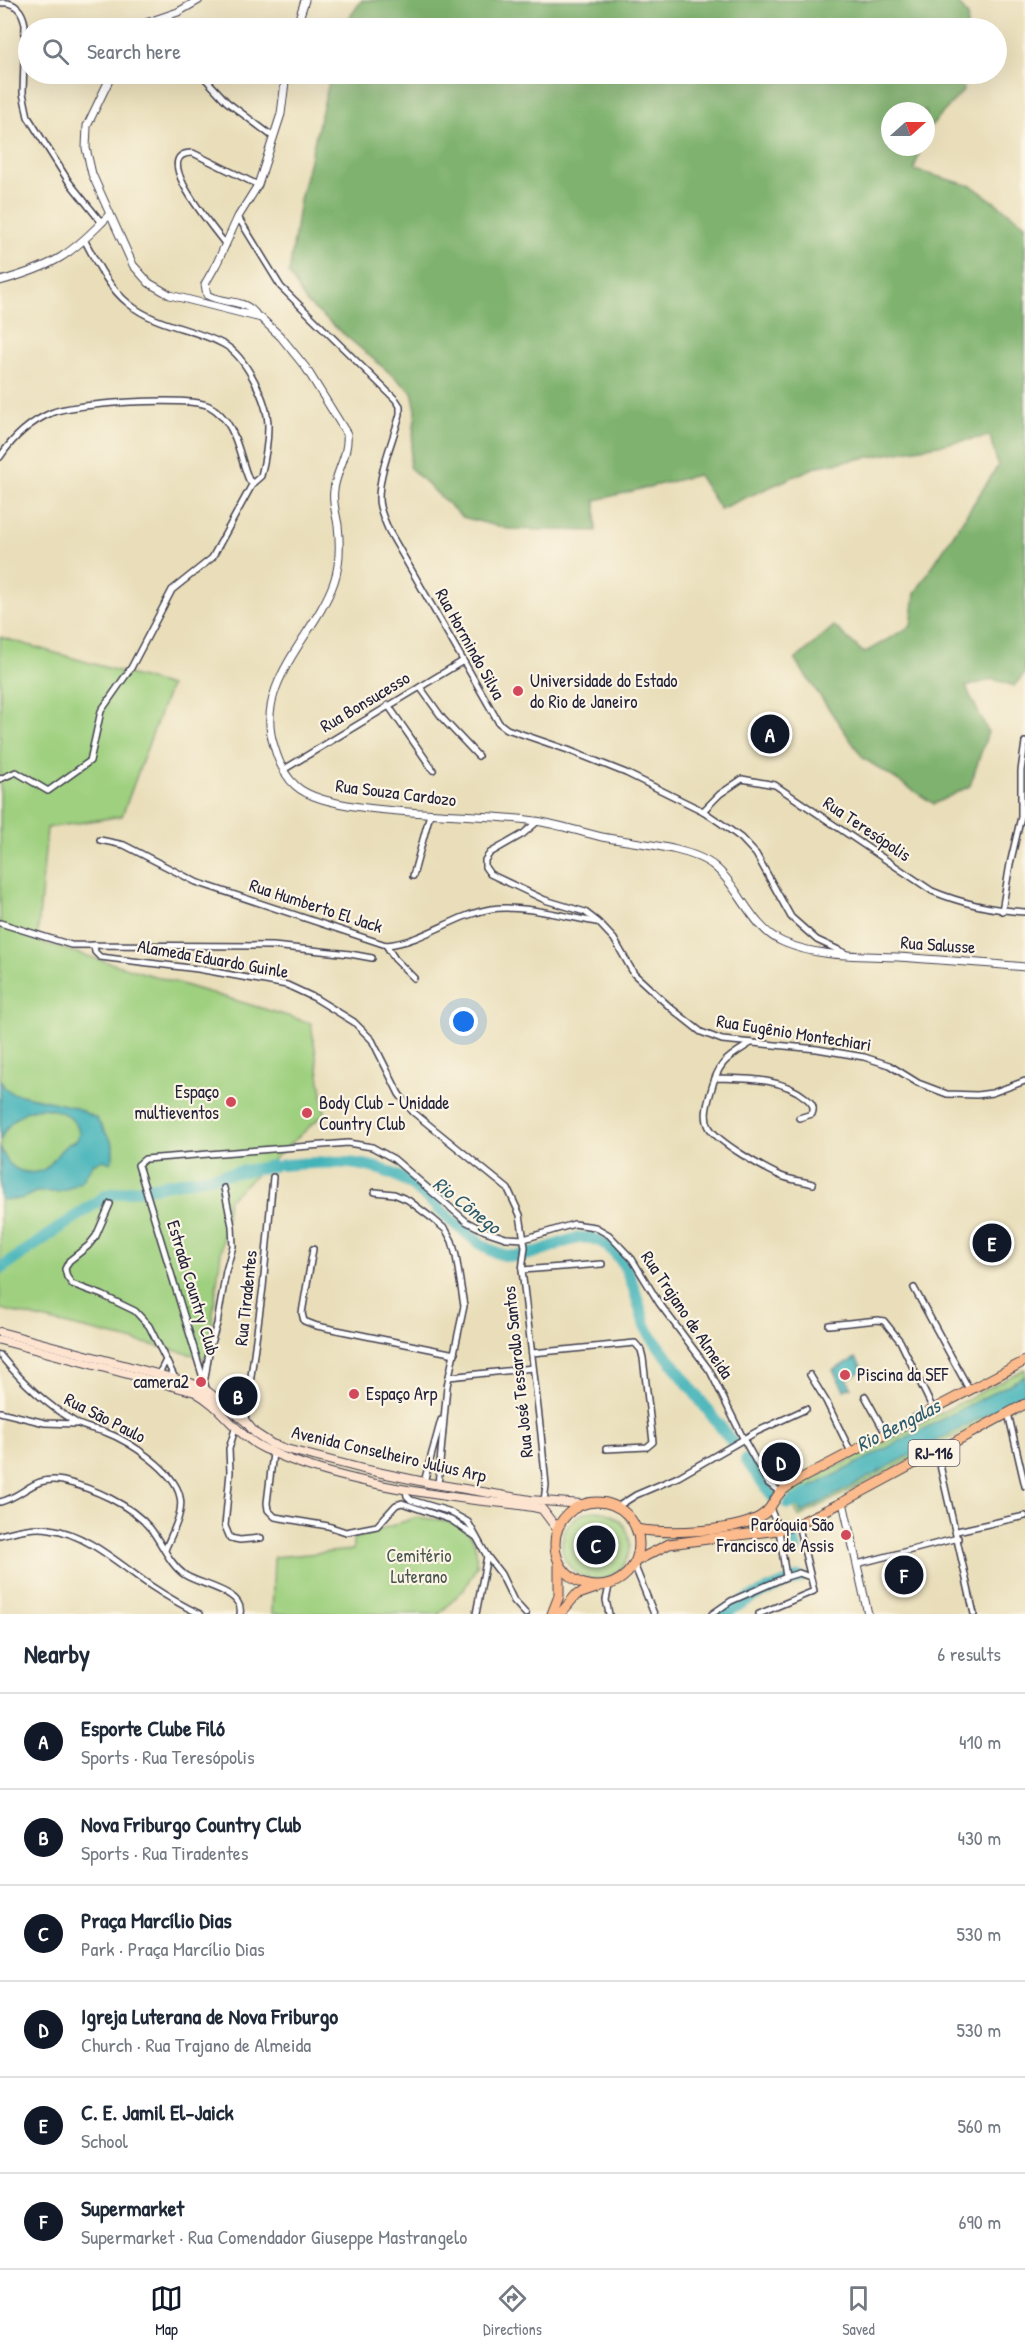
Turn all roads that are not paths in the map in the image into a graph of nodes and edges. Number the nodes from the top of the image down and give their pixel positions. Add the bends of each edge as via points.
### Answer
1 (199, 0) edge
2 (305, 0) edge
3 (0, 3) edge
4 (24, 18) edge
5 (160, 18) edge
6 (299, 18) edge
7 (23, 84) edge
8 (107, 84) edge
9 (210, 84) edge
10 (285, 84) edge
11 (272, 136) junction
12 (258, 185) junction
13 (109, 215) junction
14 (238, 217) junction
15 (102, 223) junction
16 (85, 241) junction
17 (226, 245) junction
18 (0, 281) edge
19 (257, 316) junction
20 (0, 458) edge
21 (253, 483) junction
22 (463, 661) junction
23 (420, 687) junction
24 (388, 705) junction
25 (1025, 742) edge
26 (478, 756) dead end
27 (283, 770) junction
28 (433, 770) dead end
29 (0, 779) edge
30 (703, 811) junction
31 (430, 814) junction
32 (538, 821) junction
33 (1025, 829) edge
34 (1019, 832) junction
35 (100, 840) dead end
36 (413, 876) dead end
37 (1002, 911) junction
38 (1025, 912) edge
39 (598, 922) junction
40 (0, 923) edge
41 (94, 945) junction
42 (386, 945) junction
43 (849, 955) junction
44 (372, 958) dead end
45 (1025, 967) edge
46 (414, 978) dead end
47 (751, 1043) junction
48 (714, 1078) junction
49 (1025, 1081) edge
50 (799, 1118) dead end
51 (273, 1177) dead end
52 (813, 1184) dead end
53 (224, 1188) dead end
54 (375, 1192) dead end
55 (110, 1204) dead end
56 (524, 1239) junction
57 (313, 1249) dead end
58 (602, 1264) dead end
59 (522, 1270) junction
60 (914, 1288) dead end
61 (829, 1325) dead end
62 (0, 1332) edge
63 (0, 1340) edge
64 (532, 1353) junction
65 (455, 1354) junction
66 (0, 1355) edge
67 (166, 1360) junction
68 (1025, 1361) edge
69 (533, 1368) junction
70 (159, 1374) junction
71 (810, 1375) dead end
72 (449, 1377) junction
73 (175, 1378) junction
74 (205, 1378) junction
75 (207, 1390) junction
76 (970, 1390) junction
77 (865, 1396) dead end
78 (1025, 1404) edge
79 (445, 1407) junction
80 (806, 1409) dead end
81 (933, 1409) junction
82 (0, 1412) edge
83 (1008, 1413) junction
84 (245, 1421) junction
85 (78, 1424) junction
86 (236, 1429) junction
87 (886, 1434) junction
88 (744, 1440) junction
89 (606, 1449) dead end
90 (851, 1452) junction
91 (937, 1452) junction
92 (273, 1453) junction
93 (424, 1482) junction
94 (438, 1485) junction
95 (1025, 1486) edge
96 (406, 1490) junction
97 (780, 1492) junction
98 (544, 1501) junction
99 (0, 1502) edge
100 (843, 1502) junction
101 (582, 1504) junction
102 (617, 1507) junction
103 (770, 1508) junction
104 (1025, 1516) edge
105 (798, 1524) junction
106 (557, 1529) junction
107 (636, 1529) junction
108 (778, 1530) junction
109 (957, 1531) junction
110 (0, 1535) edge
111 (476, 1536) junction
112 (261, 1538) dead end
113 (958, 1538) junction
114 (165, 1550) junction
115 (487, 1556) junction
116 (635, 1563) junction
117 (559, 1564) junction
118 (857, 1564) junction
119 (810, 1577) junction
120 (786, 1578) junction
121 (604, 1586) junction
122 (200, 1614) edge
123 (240, 1614) edge
124 (476, 1614) edge
125 (526, 1614) edge
126 (552, 1614) edge
127 (560, 1614) edge
128 (609, 1614) edge
129 (654, 1614) edge
130 (712, 1614) edge
131 (759, 1614) edge
132 (868, 1614) edge
133 (974, 1614) edge

1 - 5 street
2 - 6 street
3 - 4 street via 19,8
7 - 15 street via 28,117 69,182
8 - 13 street, Rua Souza Cardozo via 87,126 86,148
9 - 11 street via 227,102
10 - 11 street via 281,114
11 - 12 street
12 - 14 street
12 - 17 street via 193,153 179,157 176,164 185,187
13 - 15 street
13 - 19 street, Rua Souza Cardozo via 133,265 149,283 170,295
14 - 17 street
14 - 22 street, Rua Hormindo Silva via 281,287 400,406 379,498 381,512
15 - 16 street
16 - 18 street via 47,266
16 - 21 street via 104,278 129,304 149,317 223,344 237,354 265,405 268,426 261,476
17 - 19 street via 206,280 207,295 247,305
19 - 27 street, Rua Souza Cardozo via 281,337 306,368 343,426 347,443 334,490 339,557 335,581 272,696 272,742
20 - 21 street via 30,425 52,412 90,404 190,401 209,406 227,421
21 - 29 street via 212,558 172,590 131,668 101,711 90,761 48,791 16,772
22 - 23 street, Rua Bonsucesso
22 - 30 street, Rua Hormindo Silva via 492,714 507,729 626,773
23 - 24 street, Rua Bonsucesso
23 - 26 street
24 - 27 street, Rua Bonsucesso
24 - 28 street
25 - 34 street
27 - 31 street, Rua Souza Cardozo via 296,786 322,799
30 - 37 street, Rua Teresópolis via 742,780 775,785 932,891 958,902
30 - 43 street, Rua Hormindo Silva via 756,854 790,917 817,940
31 - 32 street, Rua Souza Cardozo
31 - 36 street
32 - 39 street, Rua Eugênio Montechiari via 490,853 484,860 485,867 490,874 524,891 585,912
32 - 43 street, Rua Souza Cardozo via 698,857 721,873 760,924 780,941 830,955
33 - 34 street
34 - 37 street
35 - 42 street, Rua Humberto El Jack via 124,845 196,882
37 - 38 street, Rua Teresópolis
39 - 42 street, Rua Humberto El Jack via 490,909 410,940
39 - 47 street, Rua Eugênio Montechiari via 614,939 634,974 672,1010 701,1032 722,1040
40 - 41 street via 64,944
41 - 44 street via 273,946
41 - 56 street, Alameda Eduardo Guinle via 100,957 287,985 354,1022 372,1040 399,1094 413,1112 508,1189 520,1215
42 - 46 street
43 - 45 street, Rua Salusse
47 - 48 street via 727,1058
47 - 49 street, Rua Eugênio Montechiari via 864,1057 947,1094 992,1093
48 - 50 street via 780,1084 812,1104 812,1114
48 - 52 street via 707,1105 709,1127 757,1163 783,1176
51 - 84 street, Rua Tiradentes
53 - 74 street via 233,1246
54 - 65 street via 408,1200 446,1230 452,1241 464,1306
55 - 67 street via 96,1236 69,1261 65,1269 67,1278 72,1284 135,1311 149,1326
56 - 59 street, Rua José Tessarollo Santos
56 - 74 street, Estrada Country Club via 506,1238 467,1222 394,1159 372,1148 348,1143 144,1159 138,1165
56 - 88 street, Rua Trajano de Almeida via 574,1224 595,1227 609,1235 632,1259 659,1304 710,1371
57 - 65 street via 304,1321
58 - 59 street
59 - 64 street, Rua José Tessarollo Santos
60 - 76 street
61 - 81 street via 884,1321 900,1341
62 - 70 main road, Avenida Conselheiro Julius Arp
63 - 86 main road, Avenida Conselheiro Julius Arp via 182,1387 205,1397
64 - 69 street, Rua José Tessarollo Santos
64 - 89 street via 635,1343 641,1350 653,1442 647,1447
65 - 72 street
66 - 85 street, Rua São Paulo via 44,1402
67 - 70 street
67 - 73 street
68 - 76 main road, RJ-116
69 - 72 street
69 - 98 street, Rua José Tessarollo Santos via 546,1485
70 - 73 main road, Avenida Conselheiro Julius Arp
71 - 90 street
72 - 79 street
73 - 75 main road, Avenida Conselheiro Julius Arp
74 - 75 street, Estrada Country Club
75 - 84 main road, Avenida Conselheiro Julius Arp
76 - 81 main road, RJ-116
77 - 87 street
78 - 83 main road, RJ-116
79 - 93 street
79 - 94 street
80 - 88 street
81 - 87 main road, RJ-116
82 - 85 street via 45,1423
83 - 91 main road, RJ-116
83 - 95 street
84 - 93 main road, Avenida Conselheiro Julius Arp via 255,1433 286,1449
85 - 114 street, Rua São Paulo via 127,1443 160,1467 178,1489 180,1511
86 - 92 main road, Avenida Conselheiro Julius Arp
86 - 112 street via 229,1449 225,1526 230,1538
87 - 90 main road, RJ-116
88 - 97 street, Rua Trajano de Almeida via 768,1483
88 - 102 street
90 - 97 main road, RJ-116
91 - 100 main road, RJ-116
91 - 109 street
92 - 96 main road, Avenida Conselheiro Julius Arp via 319,1469
92 - 111 street via 267,1503 275,1517 346,1532 377,1526 402,1503 451,1520
93 - 94 main road, Avenida Conselheiro Julius Arp
94 - 98 main road, Avenida Conselheiro Julius Arp
96 - 106 main road, Avenida Conselheiro Julius Arp via 542,1509
96 - 111 street via 411,1500 463,1518
97 - 103 main road, RJ-116
98 - 101 main road, Avenida Conselheiro Julius Arp
99 - 114 street via 46,1479 82,1486 100,1492 138,1516
100 - 105 main road, RJ-116
100 - 118 street
101 - 102 main road via 600,1502
101 - 106 main road via 567,1514
102 - 107 main road
103 - 107 main road, RJ-116 via 757,1518 699,1531 658,1533
103 - 108 street
104 - 109 street
105 - 108 main road, RJ-116
105 - 119 street
106 - 117 main road via 554,1545
107 - 116 main road via 639,1540
108 - 116 main road, RJ-116 via 666,1545
108 - 120 street
109 - 113 street
110 - 122 street via 38,1528 68,1533
111 - 115 street
113 - 118 street
113 - 133 street
114 - 123 street via 185,1575 232,1595 240,1606
115 - 124 street
115 - 125 street
116 - 121 main road, RJ-116 via 621,1580
116 - 129 street
117 - 121 main road via 571,1578 587,1585
117 - 126 main road via 560,1596
118 - 132 street
119 - 120 street via 799,1573
119 - 131 street via 814,1591
120 - 130 street via 731,1600
121 - 127 main road, RJ-116 via 576,1595
121 - 128 street

